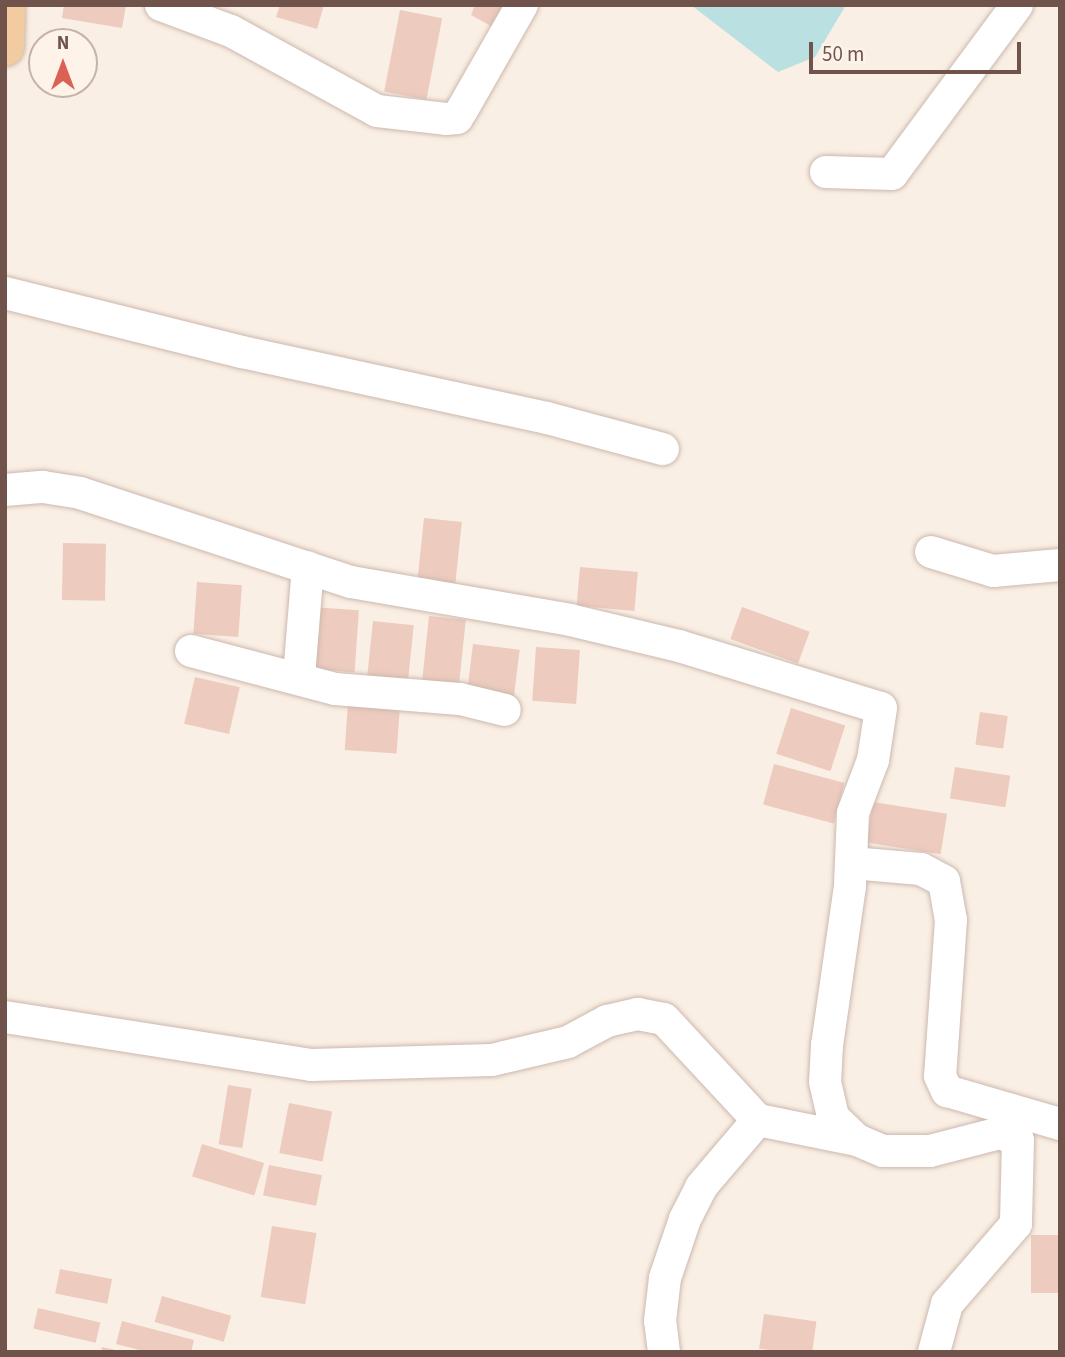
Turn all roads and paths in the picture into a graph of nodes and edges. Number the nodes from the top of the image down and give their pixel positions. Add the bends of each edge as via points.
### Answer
1 (6, 5) edge
2 (161, 5) edge
3 (522, 5) edge
4 (1017, 5) edge
5 (5, 47) edge
6 (825, 172) dead end
7 (5, 293) edge
8 (663, 449) dead end
9 (5, 490) edge
10 (931, 552) dead end
11 (1060, 565) edge
12 (308, 567) junction
13 (191, 651) dead end
14 (299, 677) junction
15 (505, 710) dead end
16 (852, 863) junction
17 (5, 1017) edge
18 (758, 1120) junction
19 (1060, 1124) edge
20 (857, 1140) junction
21 (664, 1352) edge
22 (934, 1352) edge

1 - 5 main road
2 - 3 street via 230,31 377,110 446,118 457,118 463,110
4 - 6 street via 892,173
7 - 8 street
9 - 12 street via 43,486 80,493
10 - 11 street via 993,571
12 - 14 street
12 - 16 street via 397,593 570,620 679,646 881,708 873,760 853,813
13 - 14 street
14 - 15 street via 335,689 460,699
16 - 19 street via 921,869 944,881 951,920 940,1076 947,1091
16 - 20 street via 825,1082 833,1117
17 - 18 street via 311,1065 492,1060 568,1042 607,1021 638,1014 664,1019
18 - 20 street
18 - 21 street via 707,1179 685,1219 665,1278 660,1321
20 - 22 street via 883,1151 930,1151 1000,1133 1018,1140 1016,1224 947,1304

